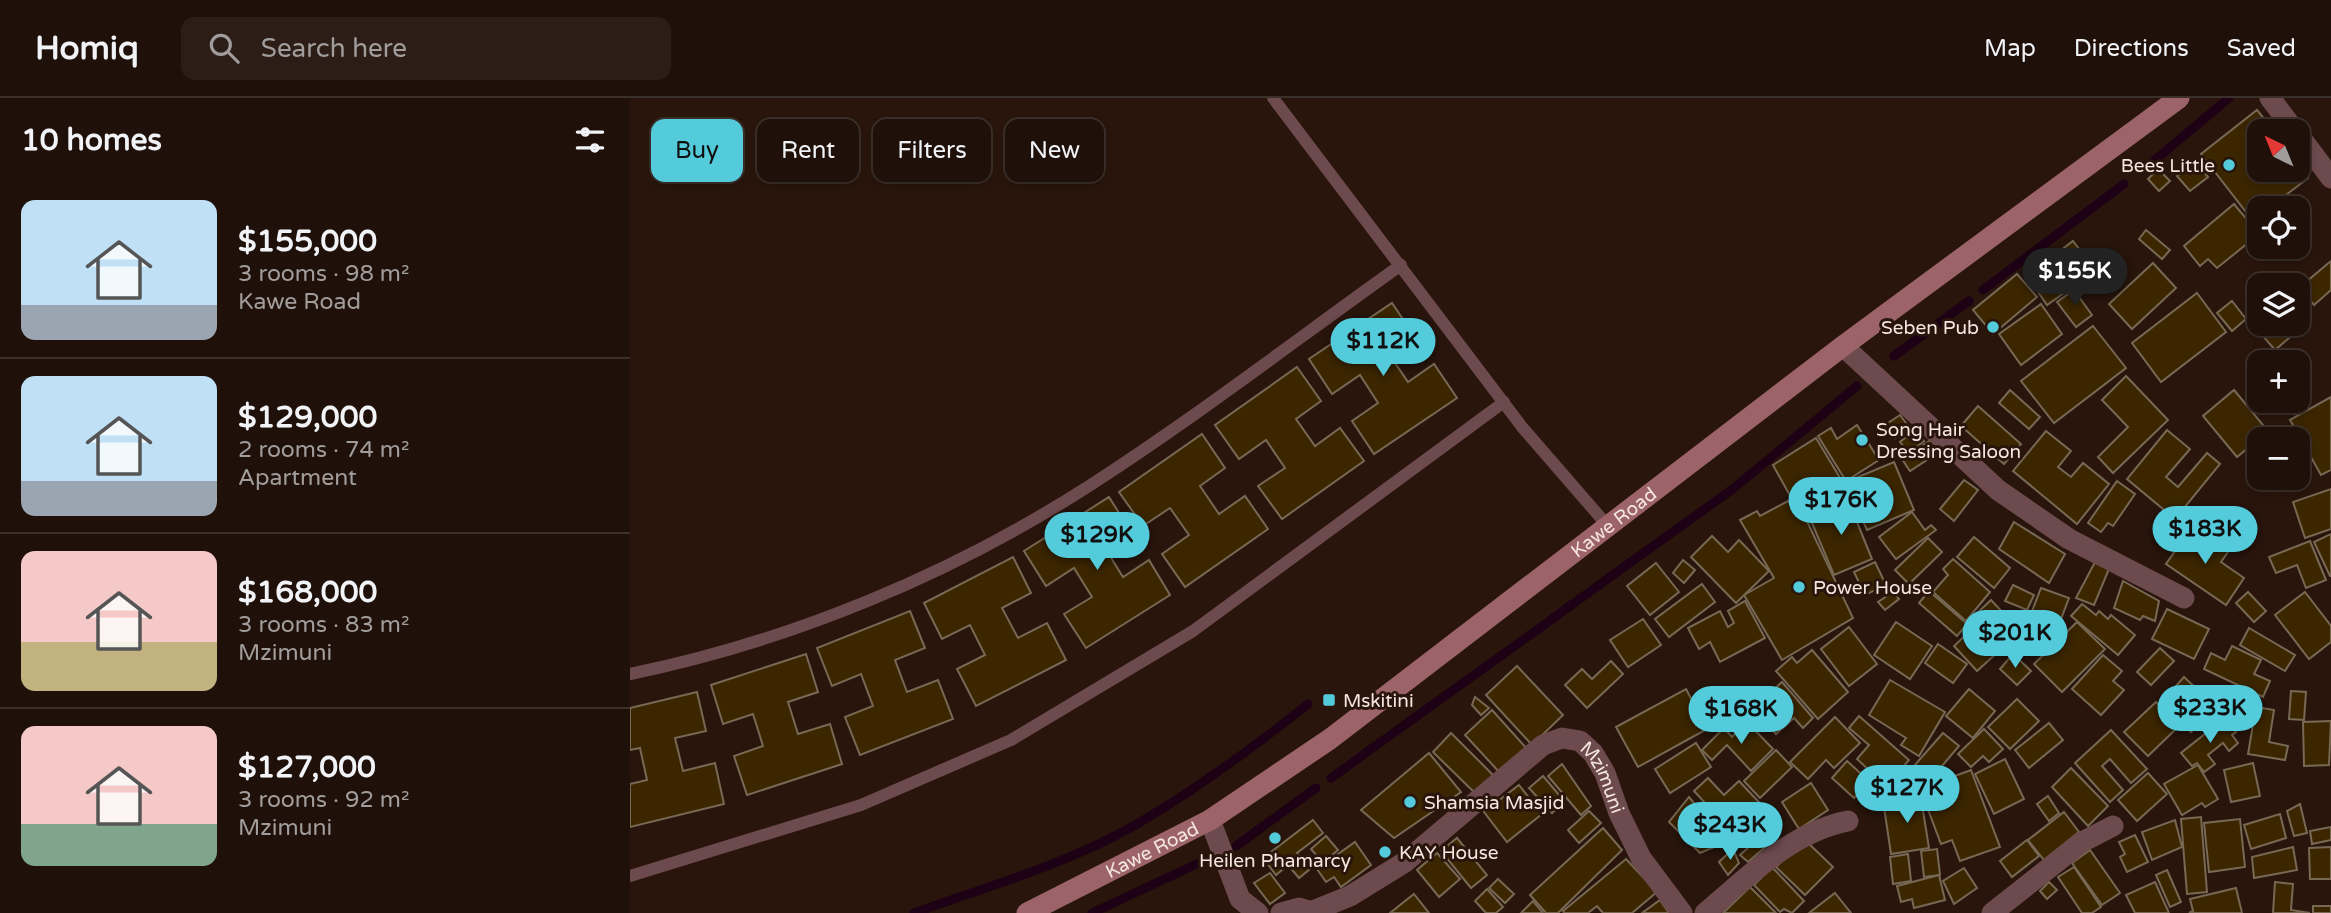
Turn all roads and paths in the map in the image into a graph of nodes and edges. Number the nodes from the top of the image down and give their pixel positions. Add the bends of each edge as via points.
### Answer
1 (1273, 98) edge
2 (2179, 98) edge
3 (2270, 98) edge
4 (2286, 119) edge
5 (2310, 150) edge
6 (2331, 178) edge
7 (1401, 265) junction
8 (1843, 346) junction
9 (1504, 402) junction
10 (1607, 525) junction
11 (2185, 598) dead end
12 (630, 674) edge
13 (1210, 820) junction
14 (1848, 821) dead end
15 (2113, 825) dead end
16 (630, 876) edge
17 (1314, 912) edge
18 (1027, 913) edge
19 (1258, 913) edge
20 (1280, 913) edge
21 (1682, 913) edge
22 (1705, 913) edge
23 (1992, 913) edge

1 - 7 lane
2 - 8 main road, Kawe Road
3 - 4 street
5 - 6 street
7 - 9 lane
7 - 12 lane via 1088,486 978,550 861,605 685,663
8 - 10 main road, Kawe Road
8 - 11 street via 1998,490 2069,538
9 - 10 lane
9 - 16 lane via 1193,631 1011,740 861,805
10 - 13 main road, Kawe Road via 1330,739
13 - 18 main road, Kawe Road
13 - 19 street via 1240,899
14 - 22 street via 1798,839
15 - 23 street via 2065,854
17 - 20 street, Mzimuni via 1299,908
17 - 21 street, Mzimuni via 1397,868 1543,746 1562,738 1580,741 1593,753 1641,858

